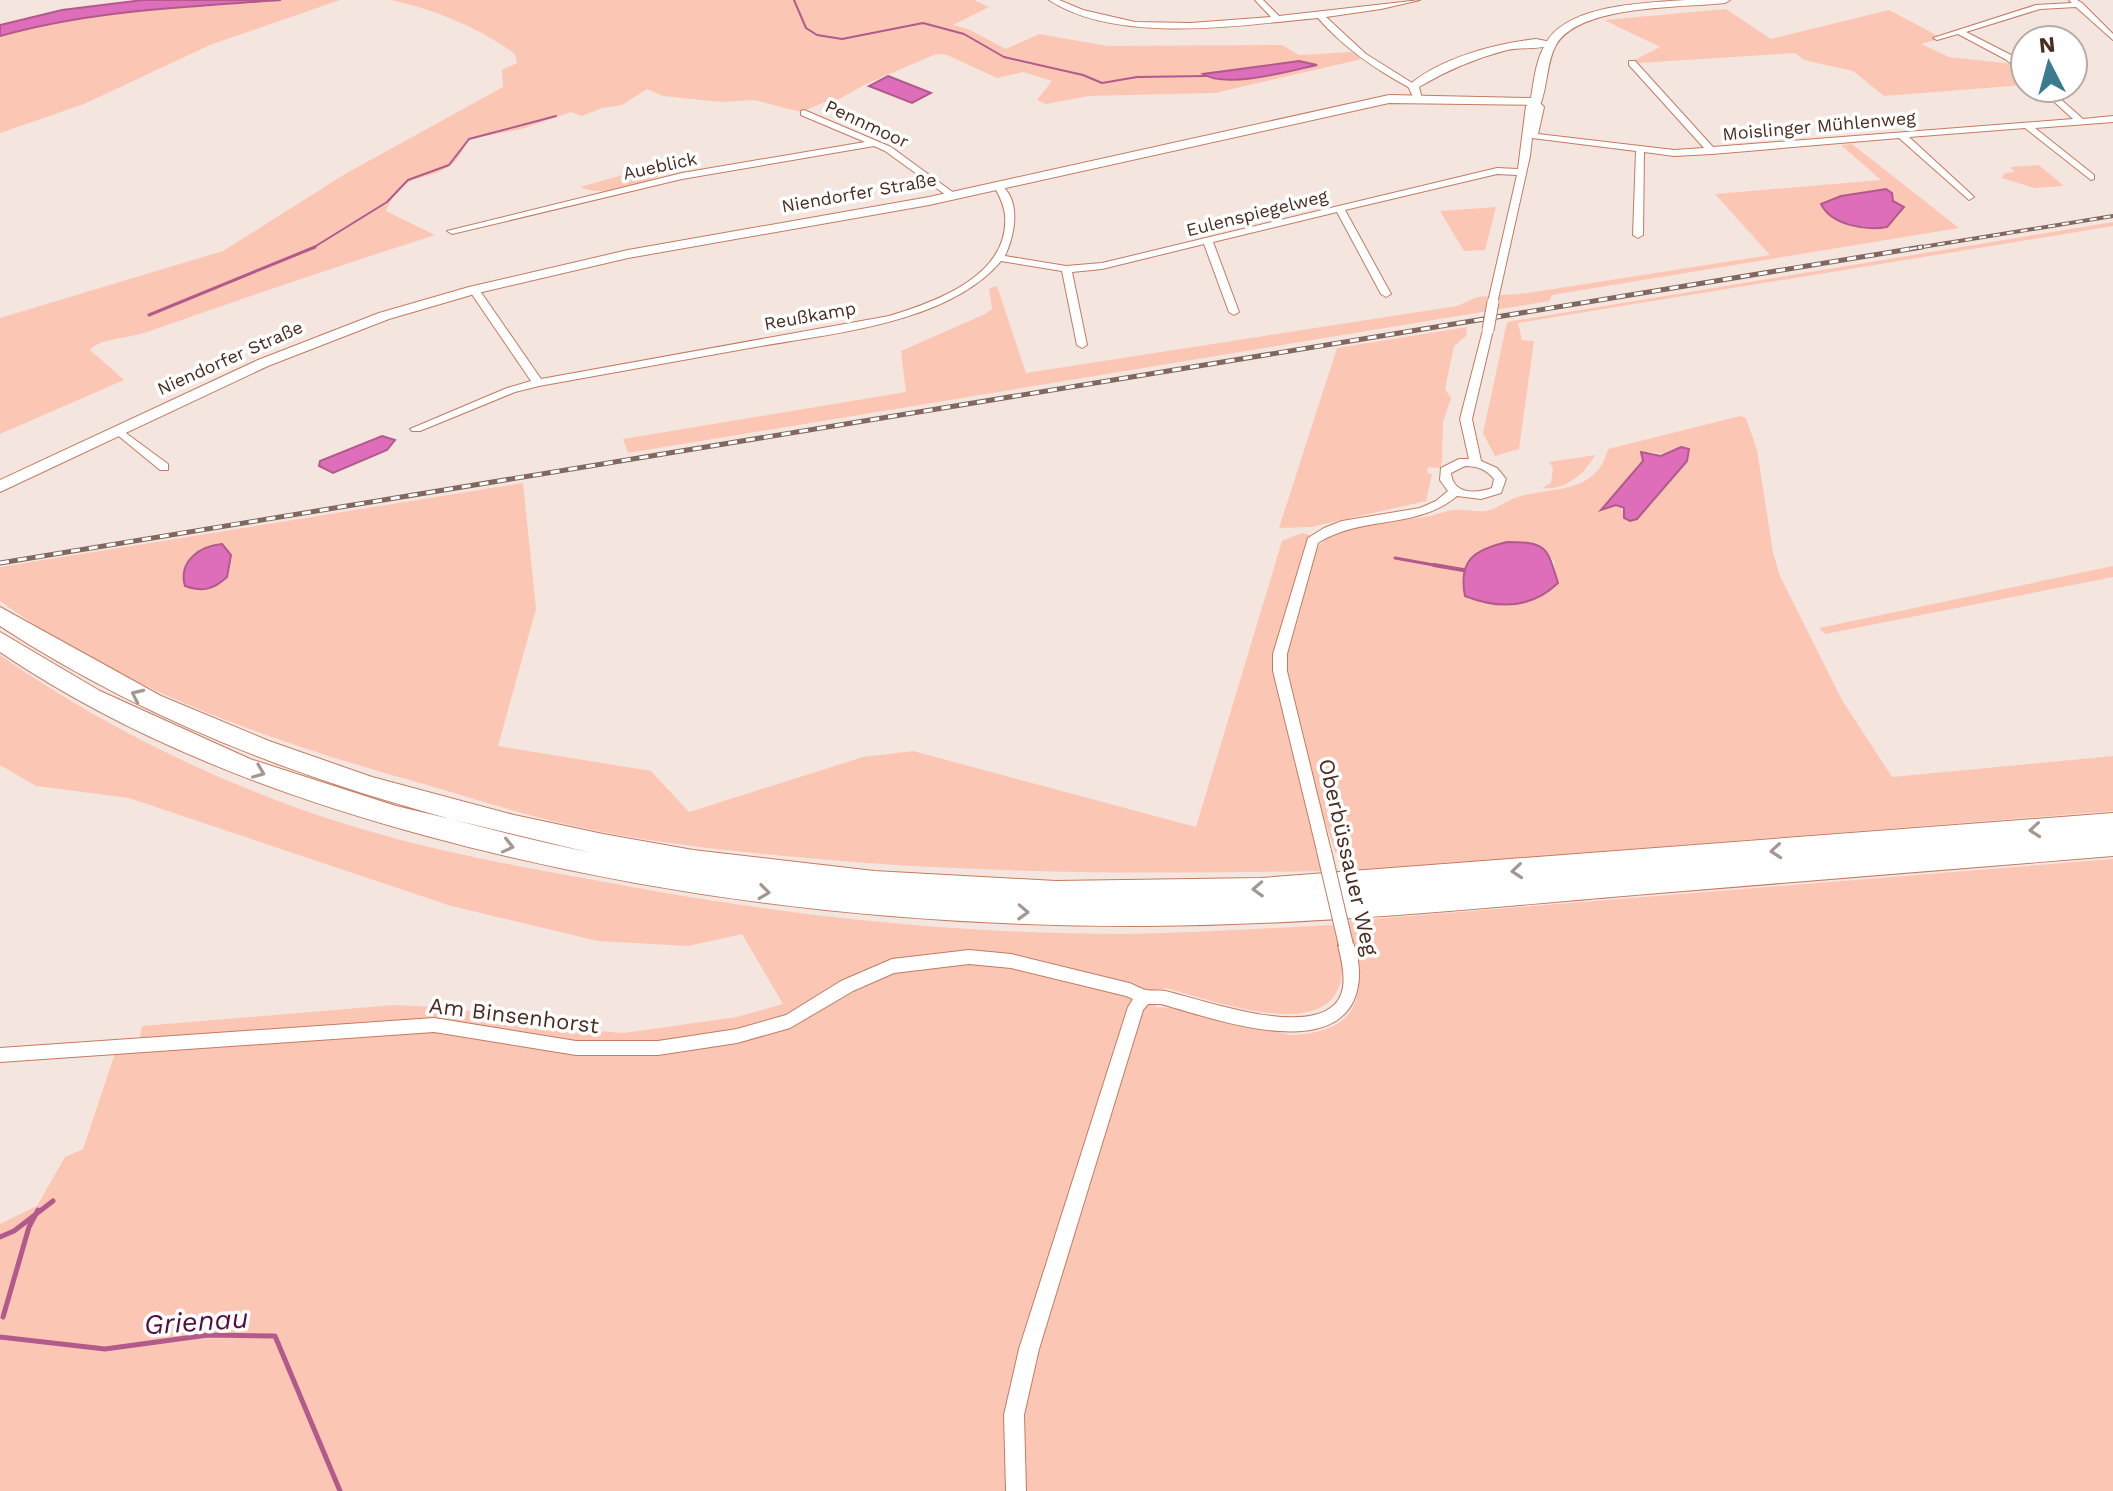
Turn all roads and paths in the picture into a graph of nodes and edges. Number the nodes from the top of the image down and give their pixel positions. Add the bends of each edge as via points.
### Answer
1 (1053, 0) edge
2 (1259, 0) edge
3 (1416, 0) edge
4 (1725, 0) edge
5 (1401, 2) edge
6 (2076, 2) edge
7 (1321, 16) junction
8 (1277, 19) junction
9 (1958, 31) junction
10 (1937, 38) dead end
11 (2113, 38) edge
12 (1551, 43) junction
13 (2009, 58) edge
14 (1632, 63) dead end
15 (1416, 92) junction
16 (1536, 102) junction
17 (2061, 104) edge
18 (804, 113) dead end
19 (2113, 119) edge
20 (2080, 121) junction
21 (2027, 126) junction
22 (1528, 135) junction
23 (1901, 135) junction
24 (877, 143) junction
25 (1640, 151) junction
26 (1712, 151) junction
27 (1522, 172) junction
28 (2091, 177) dead end
29 (999, 186) junction
30 (953, 196) junction
31 (1969, 197) dead end
32 (1340, 210) junction
33 (452, 231) dead end
34 (1638, 235) dead end
35 (1208, 242) junction
36 (998, 258) junction
37 (1066, 269) junction
38 (474, 290) junction
39 (1386, 294) dead end
40 (1234, 312) dead end
41 (1082, 345) dead end
42 (538, 383) junction
43 (416, 429) dead end
44 (119, 431) junction
45 (1476, 462) junction
46 (164, 467) dead end
47 (0, 487) edge
48 (1455, 491) junction
49 (0, 615) edge
50 (0, 640) edge
51 (2113, 824) edge
52 (2113, 845) edge
53 (1144, 997) junction
54 (0, 1055) edge
55 (1016, 1491) edge

1 - 8 street via 1083,14 1143,26
2 - 8 street
3 - 5 street
4 - 12 main road via 1594,15
5 - 7 street
6 - 9 street
6 - 11 street
7 - 8 street
7 - 15 street via 1337,36
9 - 10 street
9 - 13 street
12 - 15 street, Niendorfer Straße via 1529,41 1442,71
12 - 16 main road
14 - 26 street
15 - 16 main road
15 - 29 main road, Niendorfer Straße
16 - 22 street via 1540,107 1535,132
17 - 20 street
18 - 24 street, Pennmoor
19 - 20 street, Moislinger Mühlenweg
20 - 21 street, Moislinger Mühlenweg
21 - 23 street, Moislinger Mühlenweg
21 - 28 street
22 - 25 street, Moislinger Mühlenweg
22 - 27 street
23 - 26 street, Moislinger Mühlenweg
23 - 31 street
24 - 30 street, Pennmoor
24 - 33 street, Aueblick via 682,176
25 - 26 street, Moislinger Mühlenweg
25 - 34 street
27 - 32 street, Eulenspiegelweg via 1497,171
27 - 45 street, bridge via 1466,419
29 - 30 main road, Niendorfer Straße
29 - 36 street, Reußkamp via 1010,216
30 - 38 main road, Niendorfer Straße via 628,254
32 - 35 street, Eulenspiegelweg
32 - 39 street
35 - 37 street, Eulenspiegelweg
35 - 40 street
36 - 37 street, Eulenspiegelweg
36 - 42 street, Reußkamp via 969,286 894,318
37 - 41 street
38 - 42 street
38 - 44 main road, Niendorfer Straße via 338,333
42 - 43 street, Reußkamp
44 - 46 street
44 - 47 main road, Niendorfer Straße
45 - 48 street via 1457,463 1445,471 1447,484
45 - 48 street via 1498,474 1497,490 1482,496
48 - 53 street, Oberbüssauer Weg, bridge via 1425,512 1344,525 1312,541 1280,654 1346,945 1351,992 1338,1012 1314,1024 1281,1025
51 -> 49 highway via 1256,890 1042,892 834,878 611,846 374,788 236,739 131,692
50 -> 52 highway via 101,701 187,743 358,806 598,866 874,904 1040,913 1260,911
53 - 54 street, Am Binsenhorst via 1011,961 969,957 892,966 790,1021 722,1039 658,1048 576,1048 434,1025
53 - 55 street via 1136,1007 1029,1349 1014,1415

